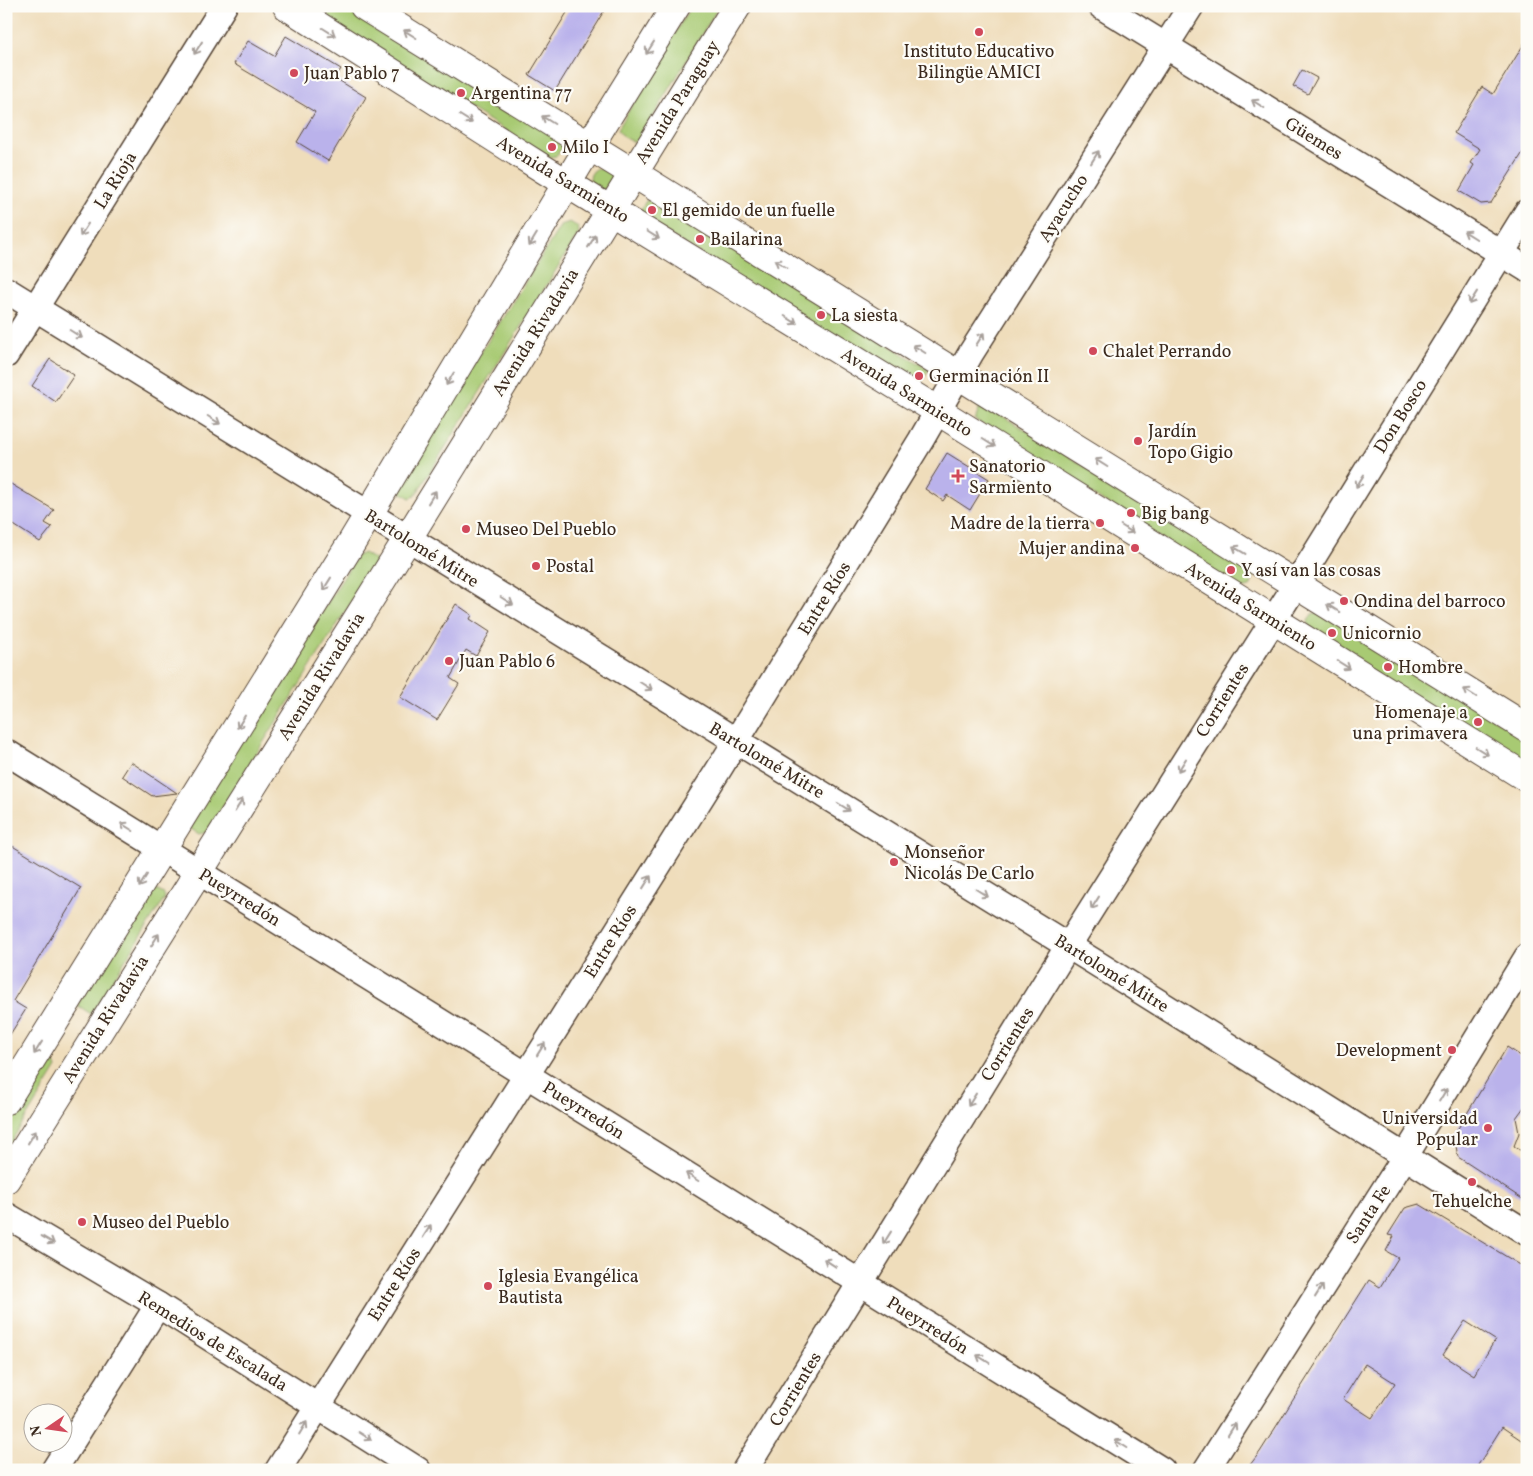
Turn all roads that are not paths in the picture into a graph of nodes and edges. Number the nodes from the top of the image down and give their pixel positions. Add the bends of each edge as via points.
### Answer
1 (224, 6) edge
2 (288, 6) edge
3 (364, 6) edge
4 (676, 6) edge
5 (737, 6) edge
6 (1101, 6) edge
7 (1191, 6) edge
8 (1165, 47) junction
9 (590, 145) junction
10 (632, 172) junction
11 (568, 183) junction
12 (611, 209) junction
13 (1527, 212) edge
14 (1501, 253) junction
15 (1527, 270) edge
16 (6, 290) edge
17 (34, 308) junction
18 (6, 355) edge
19 (959, 375) junction
20 (938, 411) junction
21 (368, 515) junction
22 (406, 539) junction
23 (1295, 584) junction
24 (1273, 620) junction
25 (1527, 728) edge
26 (736, 741) junction
27 (6, 752) edge
28 (1527, 778) edge
29 (163, 849) junction
30 (198, 871) junction
31 (1068, 946) junction
32 (1527, 957) edge
33 (52, 1025) junction
34 (87, 1048) junction
35 (525, 1074) junction
36 (6, 1100) edge
37 (1406, 1156) junction
38 (6, 1179) edge
39 (6, 1215) edge
40 (1527, 1232) edge
41 (859, 1283) junction
42 (158, 1305) junction
43 (317, 1405) junction
44 (54, 1470) edge
45 (278, 1470) edge
46 (418, 1470) edge
47 (745, 1470) edge
48 (1162, 1470) edge
49 (1206, 1470) edge

1 -> 17 street, La Rioja
2 -> 11 main road, Avenida Sarmiento
9 -> 3 main road
4 -> 9 main road
5 - 10 main road, Avenida Paraguay
6 - 8 street, Güemes
7 - 8 street, Ayacucho
14 -> 8 street, Güemes
19 -> 8 street, Ayacucho
9 - 10 main road
9 - 11 main road
10 - 12 main road, Avenida Rivadavia
19 -> 10 main road
11 - 12 main road, Avenida Sarmiento
11 -> 21 main road
12 -> 20 main road, Avenida Sarmiento
22 -> 12 main road, Avenida Rivadavia
13 - 14 street, Don Bosco
14 - 15 street, Güemes
14 -> 23 street, Don Bosco
16 - 17 street, Bartolomé Mitre
17 - 18 street, La Rioja
17 -> 21 street, Bartolomé Mitre
19 - 20 street, Ayacucho
23 -> 19 main road
20 -> 24 main road, Avenida Sarmiento
20 - 26 street, Entre Ríos
21 - 22 street, Bartolomé Mitre
21 -> 29 main road
22 -> 26 street, Bartolomé Mitre
30 -> 22 main road, Avenida Rivadavia
23 - 24 street, Don Bosco
25 -> 23 main road
24 -> 28 main road, Avenida Sarmiento
24 -> 31 street, Corrientes
26 -> 31 street, Bartolomé Mitre
35 -> 26 street, Entre Ríos
29 -> 27 street, Pueyrredón
29 - 30 street, Pueyrredón
29 -> 33 main road
34 -> 30 main road, Avenida Rivadavia
30 - 35 street, Pueyrredón
31 - 37 street, Bartolomé Mitre
31 -> 41 street, Corrientes
37 -> 32 street, Santa Fe
33 - 34 main road
33 -> 36 main road
38 -> 34 main road, Avenida Rivadavia
41 -> 35 street, Pueyrredón
43 -> 35 street, Entre Ríos
37 - 40 street, Bartolomé Mitre
49 -> 37 street, Santa Fe
39 -> 42 street, Remedios de Escalada
41 - 47 street, Corrientes
48 -> 41 street, Pueyrredón
42 - 43 street, Remedios de Escalada
42 - 44 street
45 -> 43 street, Entre Ríos
43 -> 46 street, Remedios de Escalada

